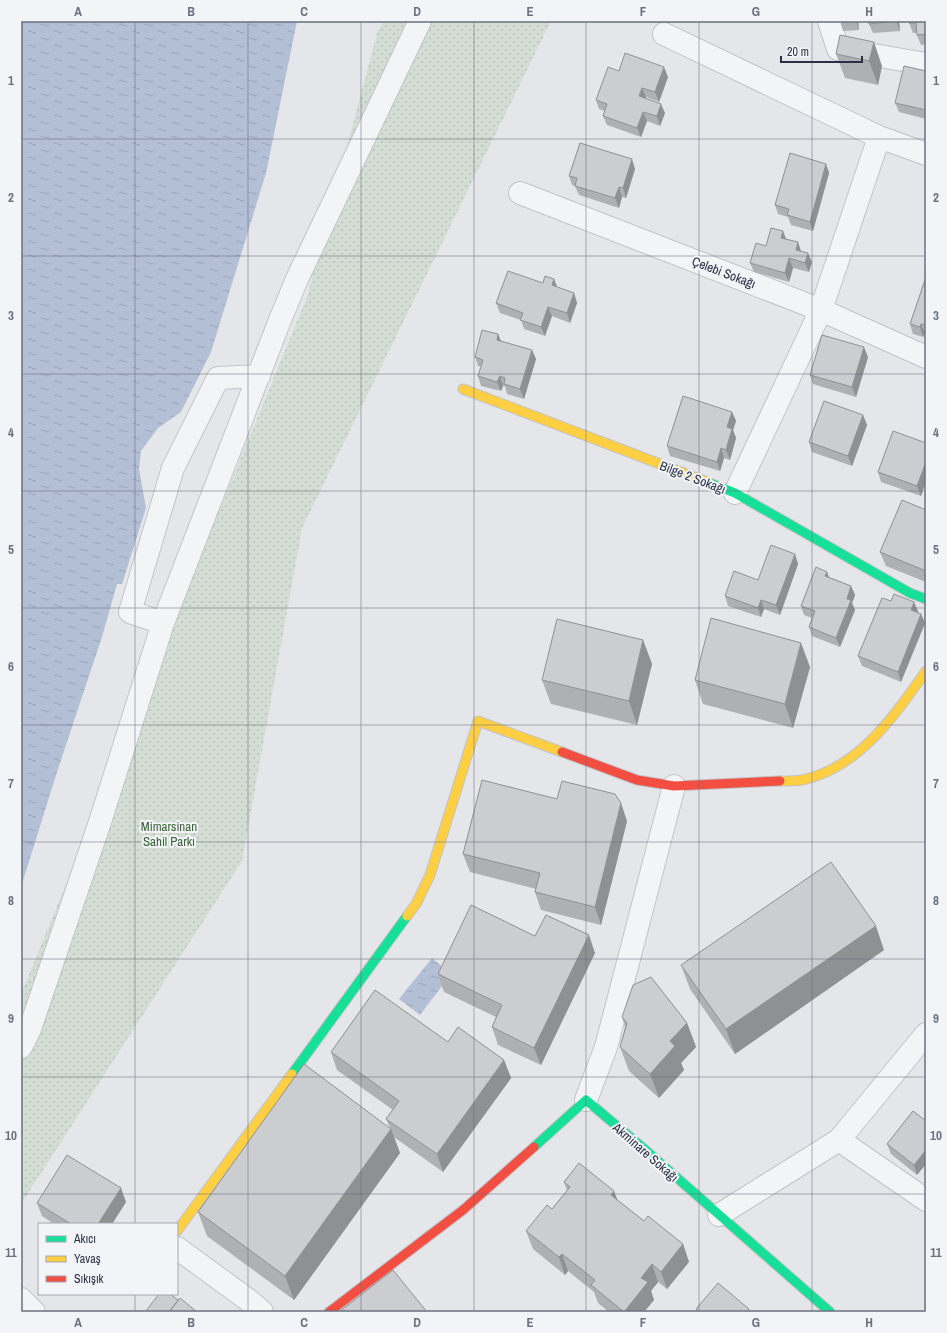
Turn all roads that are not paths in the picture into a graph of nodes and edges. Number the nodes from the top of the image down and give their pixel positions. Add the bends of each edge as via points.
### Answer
1 (420, 21) edge
2 (828, 21) edge
3 (664, 34) dead end
4 (926, 64) edge
5 (879, 137) junction
6 (926, 154) edge
7 (520, 193) dead end
8 (821, 310) junction
9 (926, 357) edge
10 (259, 376) junction
11 (463, 389) dead end
12 (735, 493) junction
13 (926, 599) edge
14 (163, 623) junction
15 (926, 671) edge
16 (674, 786) junction
17 (926, 1034) edge
18 (21, 1047) edge
19 (586, 1100) junction
20 (839, 1140) junction
21 (926, 1200) edge
22 (719, 1215) junction
23 (178, 1230) edge
24 (178, 1249) edge
25 (21, 1299) edge
26 (34, 1312) edge
27 (262, 1312) edge
28 (329, 1312) edge
29 (830, 1312) edge

1 - 10 street via 297,279
2 - 4 street via 838,49
3 - 5 street
5 - 6 street
5 - 8 street
7 - 8 street, Çelebi Sokağı
8 - 9 street, Çelebi Sokağı
8 - 12 street
10 - 14 street
10 - 14 street via 218,378 173,468 130,612
11 - 12 street, Bilge 2 Sokağı
12 - 13 street, Bilge 2 Sokağı via 910,593
14 - 18 street via 100,822 30,1029
15 - 16 street via 897,712 856,754 827,772 801,780
16 - 19 street via 606,1047
16 - 23 street via 637,780 478,721 430,875 416,904
17 - 20 street
19 - 22 street, Akminare Sokağı
19 - 28 street via 463,1210
20 - 21 street
20 - 22 street
22 - 29 street, Akminare Sokağı
24 - 27 street
25 - 26 street

